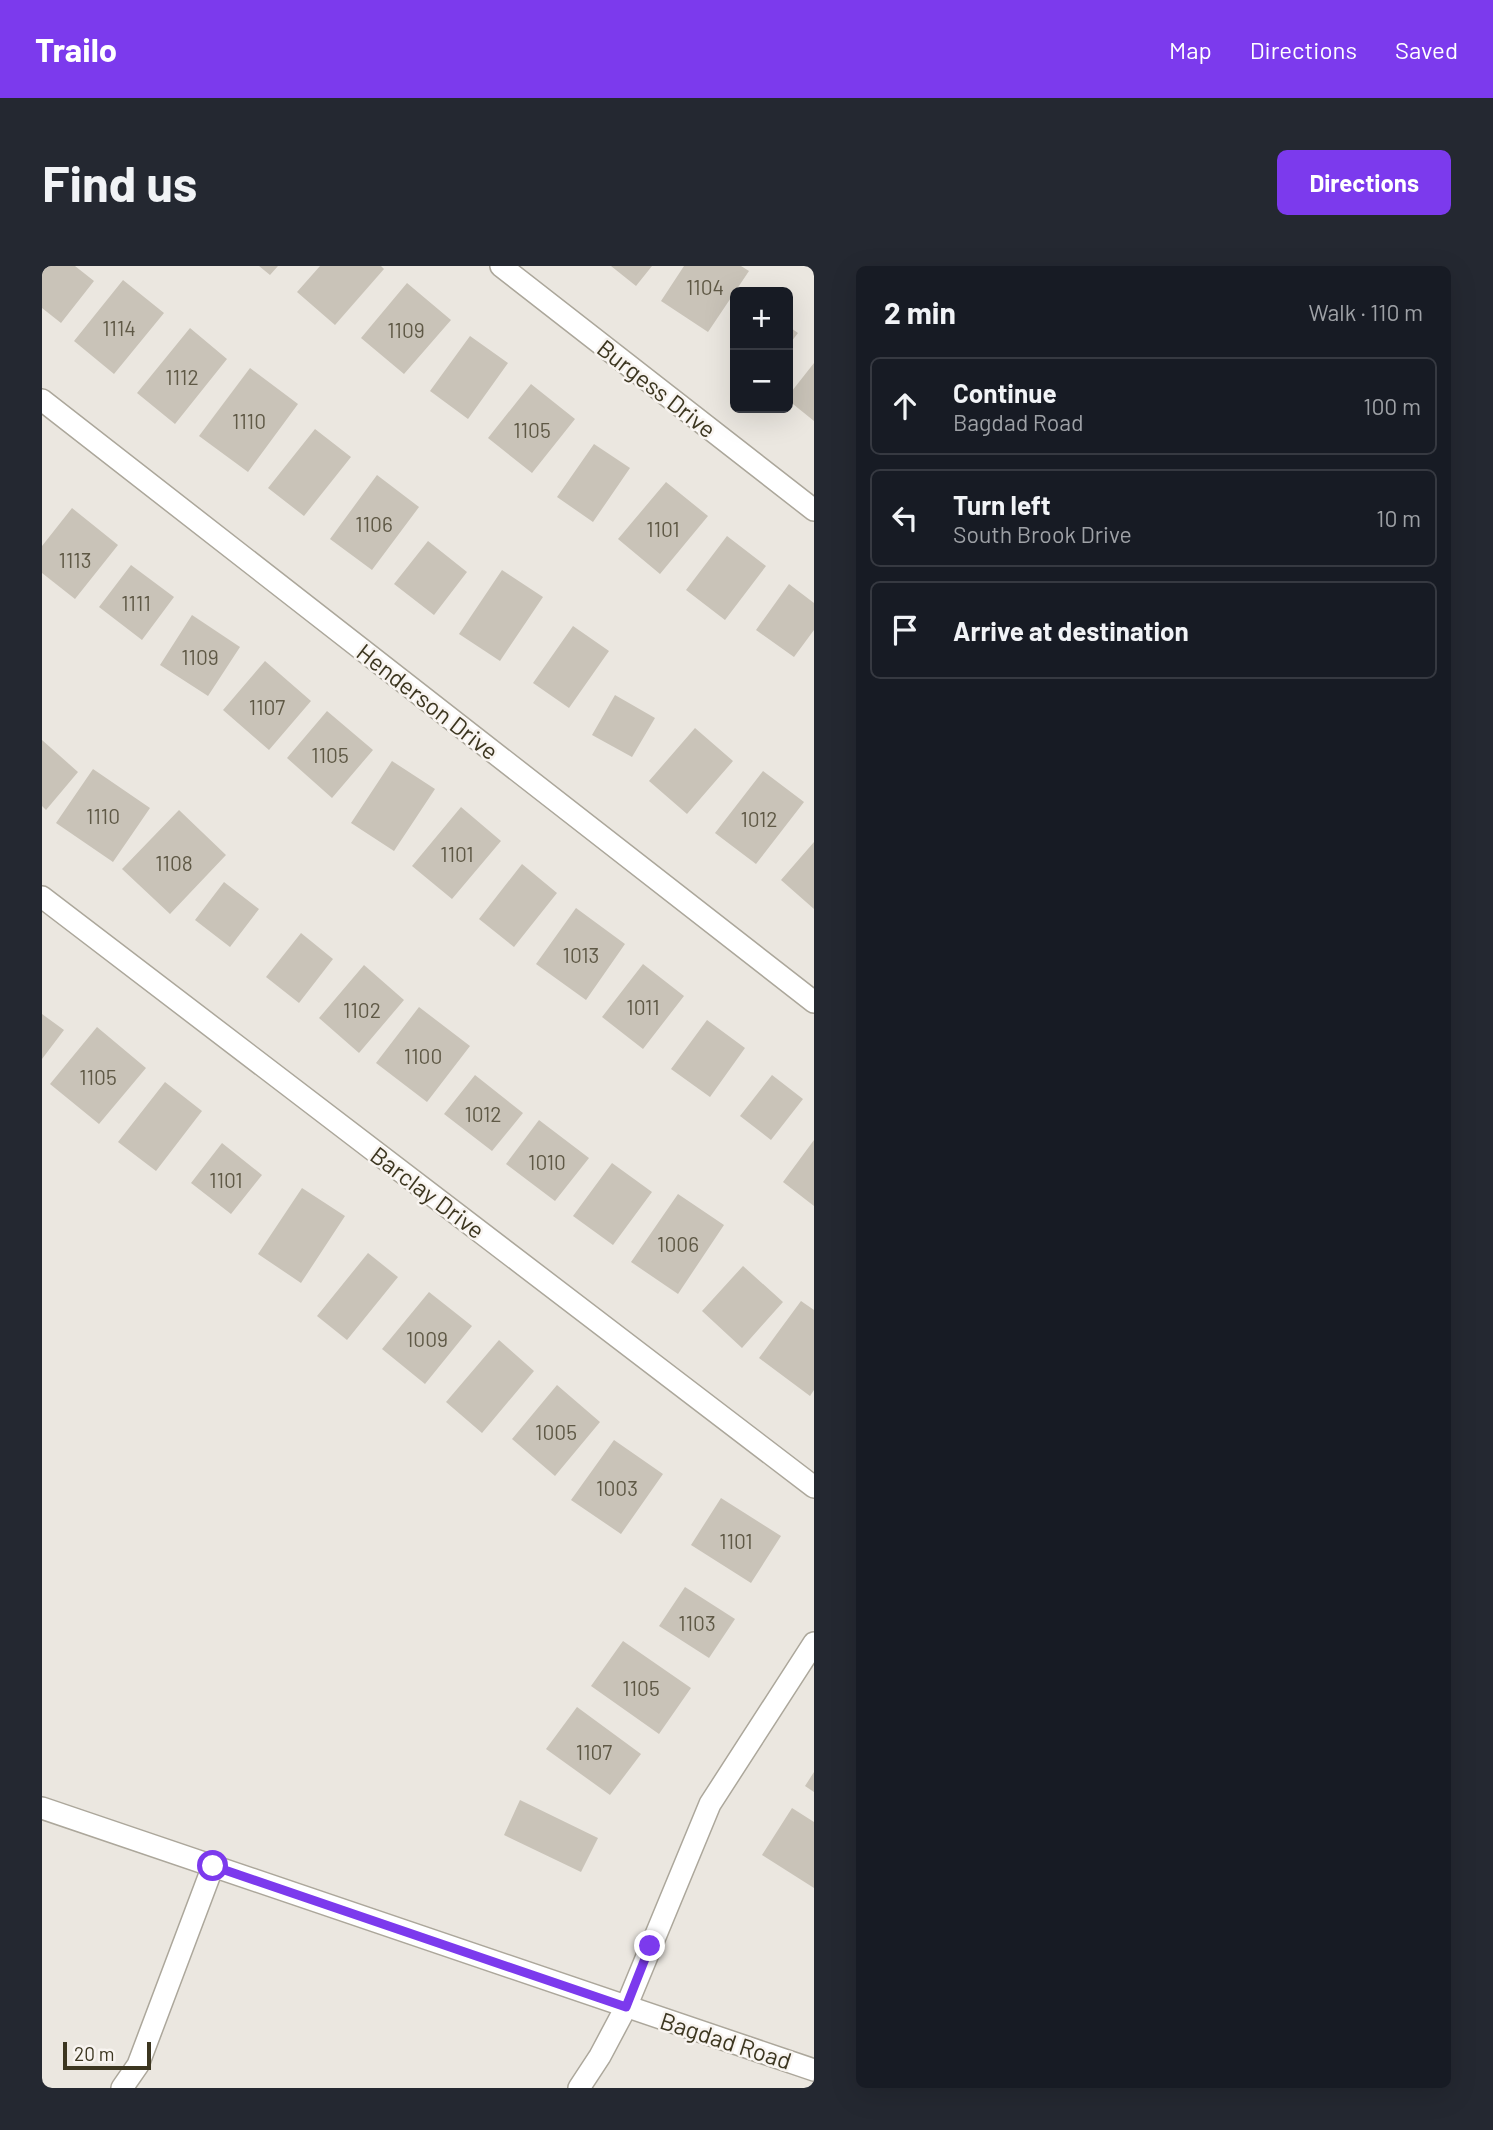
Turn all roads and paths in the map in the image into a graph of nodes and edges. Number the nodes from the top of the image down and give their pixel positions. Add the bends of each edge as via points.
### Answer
1 (501, 266) edge
2 (42, 400) edge
3 (814, 510) edge
4 (42, 897) edge
5 (814, 1002) edge
6 (814, 1487) edge
7 (814, 1643) edge
8 (42, 1808) edge
9 (213, 1866) junction
10 (626, 2007) junction
11 (814, 2070) edge
12 (122, 2088) edge
13 (579, 2088) edge

1 - 3 street, Burgess Drive
2 - 5 street, Henderson Drive
4 - 6 street, Barclay Drive
7 - 10 street via 710,1804
8 - 9 street, Bagdad Road
9 - 10 street, Bagdad Road
9 - 12 street via 138,2065
10 - 11 street, Bagdad Road
10 - 13 street

